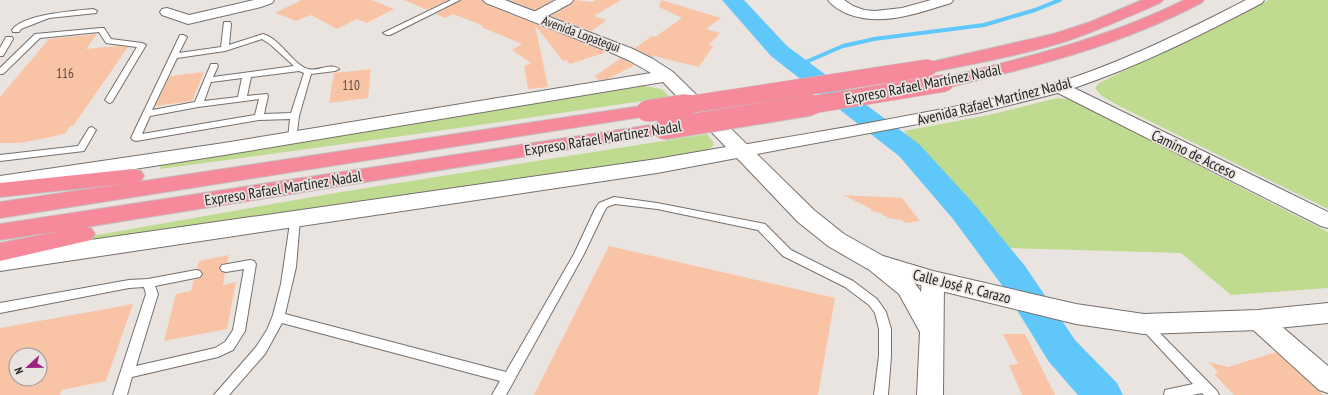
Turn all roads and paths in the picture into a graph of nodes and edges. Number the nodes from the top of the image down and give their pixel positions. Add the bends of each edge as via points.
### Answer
1 (267, 0) edge
2 (457, 0) edge
3 (491, 0) edge
4 (566, 0) edge
5 (835, 0) edge
6 (946, 0) edge
7 (1155, 0) edge
8 (1196, 0) edge
9 (1257, 0) edge
10 (94, 12) dead end
11 (167, 12) dead end
12 (535, 17) junction
13 (228, 24) dead end
14 (16, 30) dead end
15 (387, 33) dead end
16 (183, 36) dead end
17 (9, 39) dead end
18 (225, 49) junction
19 (0, 54) edge
20 (174, 56) junction
21 (214, 66) dead end
22 (300, 68) junction
23 (335, 70) dead end
24 (0, 72) edge
25 (308, 72) junction
26 (248, 75) junction
27 (667, 76) junction
28 (208, 80) junction
29 (1060, 88) junction
30 (242, 98) junction
31 (109, 100) dead end
32 (198, 104) junction
33 (146, 114) junction
34 (295, 116) junction
35 (259, 117) junction
36 (92, 130) dead end
37 (293, 138) junction
38 (740, 151) junction
39 (0, 158) edge
40 (250, 172) junction
41 (0, 183) edge
42 (0, 190) edge
43 (242, 194) junction
44 (0, 210) edge
45 (295, 219) junction
46 (1328, 221) edge
47 (0, 232) edge
48 (0, 252) edge
49 (0, 262) edge
50 (875, 262) junction
51 (226, 268) dead end
52 (196, 274) dead end
53 (933, 280) junction
54 (148, 283) junction
55 (0, 308) edge
56 (1328, 313) edge
57 (278, 317) junction
58 (1258, 320) junction
59 (1144, 324) junction
60 (931, 330) junction
61 (127, 373) junction
62 (509, 378) junction
63 (1328, 382) edge
64 (1208, 391) edge
65 (1170, 394) edge
66 (120, 395) edge
67 (221, 395) edge
68 (500, 395) edge
69 (881, 395) edge
70 (930, 395) edge

1 - 11 street via 188,20
2 - 15 lane
3 - 12 street, Avenida Lopategui
4 - 12 street
5 - 6 street via 854,12 884,16
7 - 40 highway, Expreso Rafael Martínez Nadal, bridge via 1059,38 928,68
8 - 43 highway, Expreso Rafael Martínez Nadal, bridge via 1173,13 1048,59 945,83
9 - 29 street, Avenida Rafael Martínez Nadal via 1185,37 1112,69
10 - 14 lane via 48,16
12 - 27 street, Avenida Lopategui via 623,50 646,61
13 - 18 lane
16 - 20 lane
17 - 19 lane
18 - 20 lane
18 - 22 lane via 263,36
20 - 33 lane
21 - 28 lane
22 - 25 lane
22 - 26 lane
23 - 25 lane
24 - 31 lane via 38,36 101,30 109,41 142,44
25 - 34 lane
26 - 28 lane
26 - 30 lane
27 - 37 street
27 - 38 street, Calle José R. Carazo
28 - 32 lane
29 - 38 street, Avenida Rafael Martínez Nadal via 912,122
29 - 46 street, Camino de Acceso
30 - 32 lane
30 - 35 lane via 264,96
32 - 33 lane
33 - 35 lane via 136,138
34 - 35 lane
34 - 37 lane
36 - 39 lane via 81,149
37 - 41 street
38 - 45 street via 657,166
38 - 50 street, Calle José R. Carazo via 820,228
40 - 42 highway via 175,172
40 - 44 highway, Expreso Rafael Martínez Nadal
43 - 47 highway, Expreso Rafael Martínez Nadal
43 - 48 highway via 150,220
45 - 49 street
45 - 57 lane via 289,279
50 - 53 street, Calle José R. Carazo
50 - 60 street via 907,288
51 - 61 lane via 250,264 239,331 234,341 218,352
52 - 54 lane
53 - 59 street, Calle José R. Carazo via 1076,314
53 - 60 street
54 - 55 lane via 129,284
54 - 61 lane via 152,294
56 - 58 street, Calle José R. Carazo
57 - 62 lane
57 - 67 lane via 266,344
58 - 59 street, Calle José R. Carazo
58 - 63 street
59 - 64 lane
60 - 70 street
61 - 66 lane
62 - 68 lane
62 - 69 lane via 579,254 599,211 603,205 614,200 761,227 787,253 848,284 873,302 880,312 885,329
64 - 65 lane

